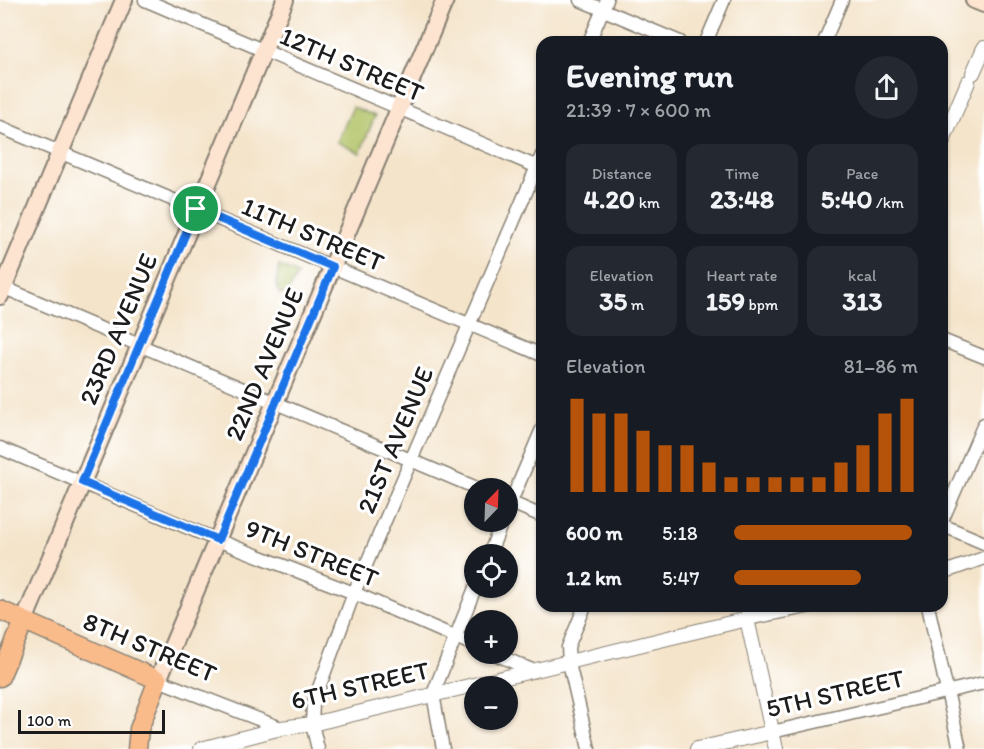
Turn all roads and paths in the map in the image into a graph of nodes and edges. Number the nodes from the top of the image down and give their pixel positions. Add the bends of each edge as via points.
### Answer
1 (124, 0) edge
2 (145, 0) edge
3 (285, 0) edge
4 (445, 0) edge
5 (580, 0) edge
6 (724, 0) edge
7 (842, 0) edge
8 (974, 0) edge
9 (984, 4) edge
10 (605, 5) edge
11 (592, 36) edge
12 (668, 36) edge
13 (709, 36) edge
14 (827, 36) edge
15 (984, 48) edge
16 (264, 50) junction
17 (399, 109) junction
18 (0, 127) edge
19 (948, 128) edge
20 (60, 152) junction
21 (536, 167) edge
22 (536, 175) edge
23 (196, 209) junction
24 (333, 267) junction
25 (1, 290) edge
26 (469, 324) junction
27 (948, 342) edge
28 (139, 345) junction
29 (536, 352) edge
30 (984, 357) edge
31 (275, 403) junction
32 (984, 424) edge
33 (536, 442) edge
34 (0, 448) edge
35 (411, 460) junction
36 (82, 482) junction
37 (464, 483) edge
38 (518, 483) edge
39 (948, 506) edge
40 (518, 508) edge
41 (536, 514) edge
42 (948, 528) edge
43 (218, 540) junction
44 (984, 543) edge
45 (984, 558) edge
46 (948, 571) edge
47 (354, 593) junction
48 (471, 598) edge
49 (0, 610) edge
50 (583, 612) edge
51 (748, 612) edge
52 (929, 612) edge
53 (24, 621) junction
54 (454, 637) junction
55 (464, 641) edge
56 (569, 663) junction
57 (518, 664) edge
58 (534, 671) junction
59 (0, 677) edge
60 (158, 680) junction
61 (984, 683) edge
62 (947, 692) junction
63 (433, 694) junction
64 (312, 724) junction
65 (281, 728) junction
66 (772, 732) junction
67 (137, 749) edge
68 (201, 749) edge
69 (318, 749) edge
70 (443, 749) edge
71 (589, 749) edge
72 (697, 749) edge
73 (776, 749) edge
74 (960, 749) edge

1 - 20 main road
2 - 16 street, 12TH STREET
3 - 16 main road, 23RD AVENUE
4 - 17 main road, 22ND AVENUE
5 - 10 street
6 - 13 street
7 - 14 street
8 - 9 main road
10 - 11 street
10 - 12 street
15 - 19 street
16 - 17 street, 12TH STREET
16 - 23 main road, 23RD AVENUE
17 - 21 street, 12TH STREET
17 - 24 main road, 22ND AVENUE
18 - 20 street, 11TH STREET
20 - 23 street, 11TH STREET
20 - 25 main road
22 - 26 street, 21ST AVENUE
23 - 24 street, 11TH STREET
23 - 28 main road, 23RD AVENUE
24 - 26 street, 11TH STREET
24 - 31 main road, 22ND AVENUE
25 - 28 street
26 - 29 street, 11TH STREET
26 - 35 street, 21ST AVENUE
27 - 30 street
28 - 31 street
28 - 36 main road, 23RD AVENUE
31 - 35 street
31 - 43 main road, 22ND AVENUE
32 - 39 street
33 - 38 street
34 - 36 street, 9TH STREET
35 - 37 street
35 - 47 street, 21ST AVENUE
36 - 43 street, 9TH STREET
36 - 53 main road, 23RD AVENUE
40 - 41 street
42 - 44 street
43 - 47 street, 9TH STREET
43 - 60 main road, 22ND AVENUE
45 - 46 street
47 - 54 street, 9TH STREET
47 - 64 street, 21ST AVENUE via 313,704
48 - 54 street
49 - 53 main road, 8TH STREET
50 - 56 street via 568,647
51 - 56 street, 6TH STREET
51 - 66 street
52 - 62 street
53 - 59 main road, 23RD AVENUE
53 - 60 main road, 8TH STREET
54 - 55 street, 9TH STREET
54 - 63 street
56 - 58 street, 6TH STREET
56 - 71 street
57 - 58 street
58 - 63 street, 6TH STREET
60 - 65 street, 8TH STREET
60 - 67 main road, 22ND AVENUE via 139,729
61 - 62 street, 5TH STREET
62 - 66 street, 5TH STREET
62 - 74 street
63 - 64 street, 6TH STREET
63 - 70 street
64 - 65 street, 6TH STREET
64 - 69 street, 21ST AVENUE
65 - 68 street, 6TH STREET
66 - 72 street, 5TH STREET
66 - 73 street

